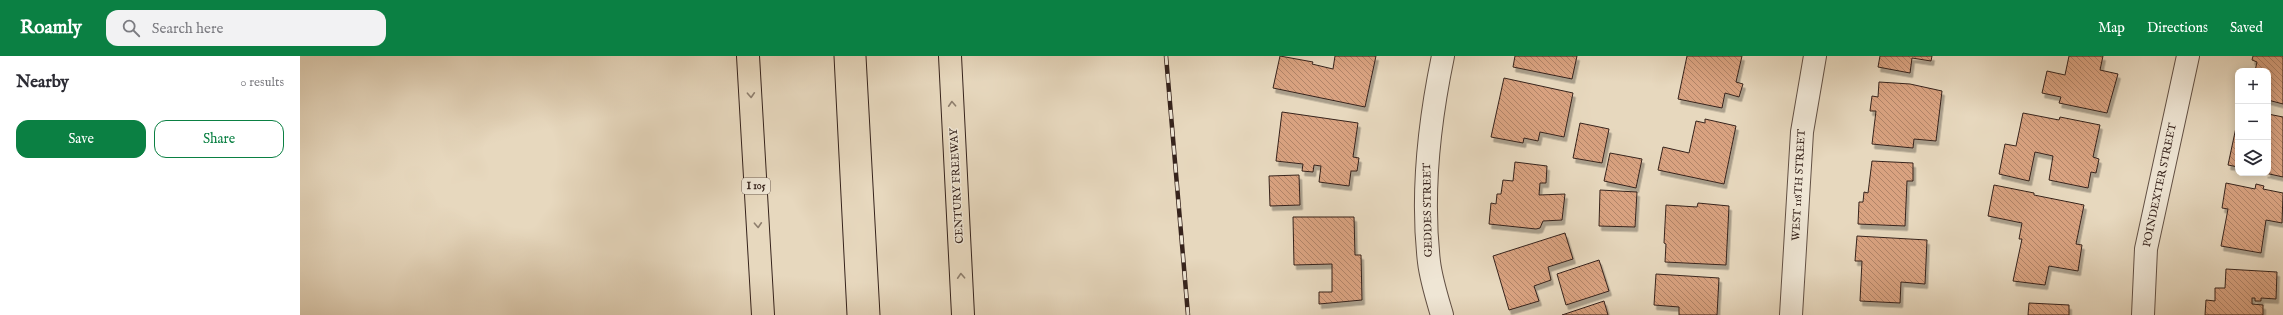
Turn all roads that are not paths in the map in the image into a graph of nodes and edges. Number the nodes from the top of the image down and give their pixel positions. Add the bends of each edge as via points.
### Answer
1 (748, 56) edge
2 (950, 56) edge
3 (1443, 56) edge
4 (1815, 56) edge
5 (2188, 56) edge
6 (763, 315) edge
7 (963, 315) edge
8 (1442, 315) edge
9 (1791, 315) edge
10 (2143, 315) edge

1 -> 6 highway, I 105
7 -> 2 highway, CENTURY FREEWAY
3 - 8 street, GEDDES STREET via 1432,106 1426,180 1429,262
4 - 9 street, WEST 118TH STREET via 1802,132
5 - 10 street, POINDEXTER STREET via 2146,249

